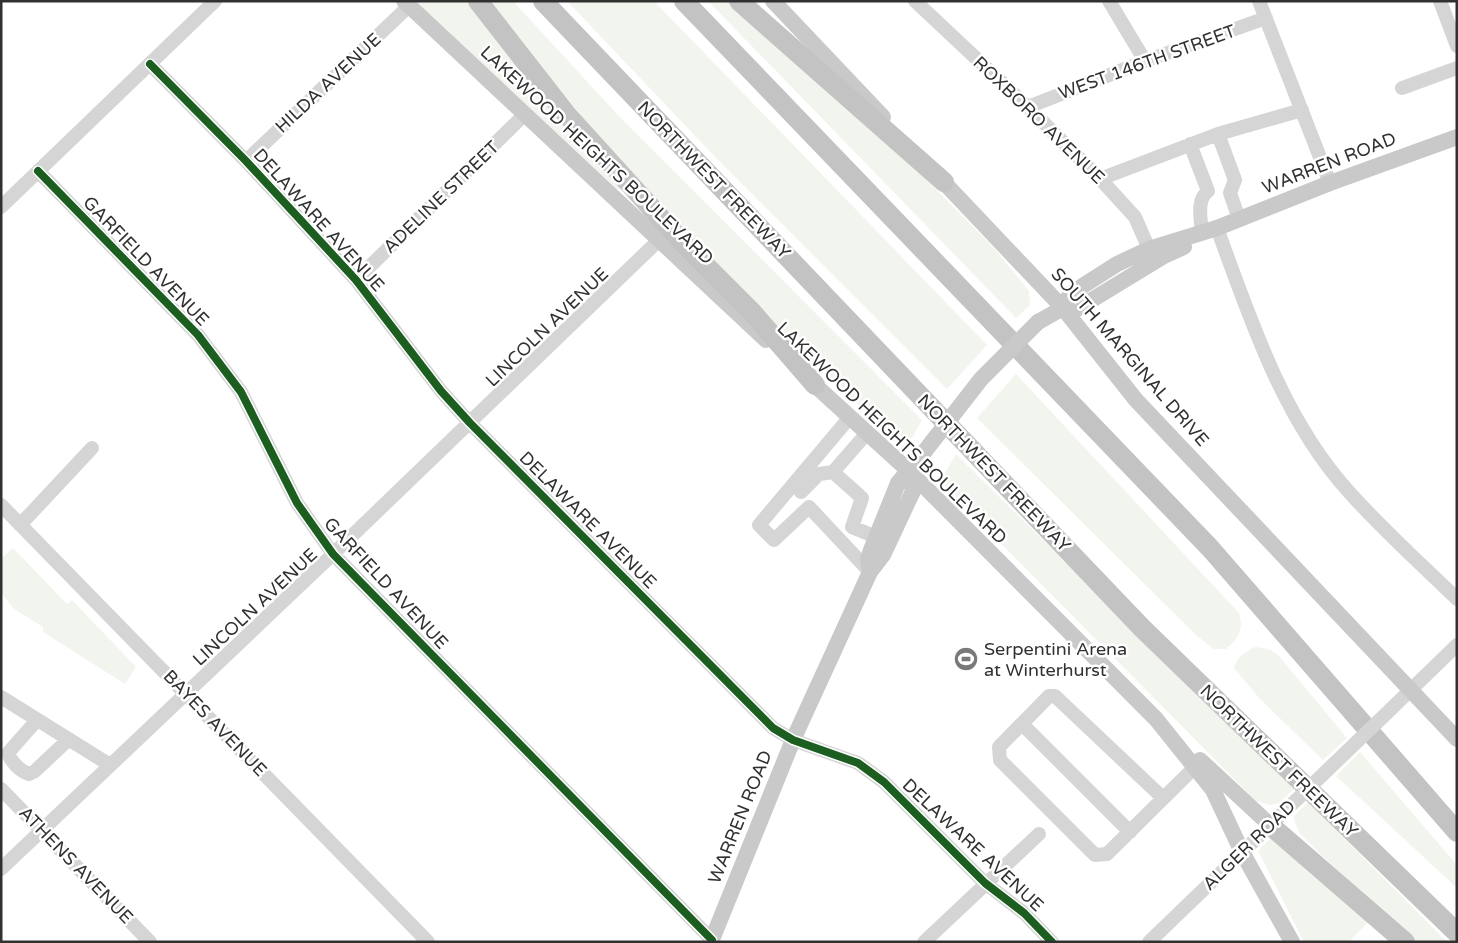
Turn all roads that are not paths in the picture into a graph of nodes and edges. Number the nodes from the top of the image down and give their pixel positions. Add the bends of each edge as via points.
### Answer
1 (215, 1) edge
2 (478, 1) edge
3 (543, 1) edge
4 (684, 1) edge
5 (738, 1) edge
6 (773, 1) edge
7 (915, 1) edge
8 (1109, 1) edge
9 (1259, 1) edge
10 (1440, 1) edge
11 (407, 4) edge
12 (1266, 18) junction
13 (1457, 46) edge
14 (1145, 61) junction
15 (150, 64) junction
16 (1457, 68) edge
17 (1402, 88) dead end
18 (1028, 107) junction
19 (1302, 110) junction
20 (525, 114) junction
21 (1218, 134) junction
22 (1457, 137) edge
23 (1190, 144) junction
24 (246, 161) junction
25 (38, 171) junction
26 (1100, 179) junction
27 (944, 182) junction
28 (1330, 183) junction
29 (1, 207) edge
30 (1239, 219) junction
31 (1210, 231) junction
32 (658, 241) junction
33 (1149, 249) junction
34 (356, 280) junction
35 (1063, 308) junction
36 (815, 385) junction
37 (850, 417) junction
38 (470, 423) junction
39 (868, 433) junction
40 (92, 448) dead end
41 (909, 471) junction
42 (833, 472) junction
43 (801, 492) dead end
44 (1, 505) edge
45 (20, 525) junction
46 (876, 537) junction
47 (333, 554) junction
48 (870, 572) junction
49 (1457, 599) edge
50 (1457, 645) edge
51 (1411, 689) junction
52 (185, 693) junction
53 (1, 697) edge
54 (1156, 719) junction
55 (38, 720) junction
56 (1022, 724) junction
57 (69, 739) junction
58 (1457, 739) edge
59 (793, 740) junction
60 (110, 765) junction
61 (1195, 767) junction
62 (1, 789) edge
63 (1163, 798) junction
64 (1270, 824) junction
65 (42, 830) junction
66 (1130, 832) junction
67 (1457, 832) edge
68 (1039, 834) dead end
69 (1242, 852) junction
70 (1, 869) edge
71 (985, 883) junction
72 (1457, 933) edge
73 (424, 940) edge
74 (712, 941) edge
75 (150, 942) edge
76 (924, 942) edge
77 (1052, 942) edge
78 (1148, 942) edge
79 (1292, 942) edge
80 (1405, 942) edge

1 - 15 street
2 - 36 highway via 567,116 686,246 752,312
3 - 72 highway, NORTHWEST FREEWAY via 1142,628
4 - 67 highway via 1210,548
5 - 27 highway
6 - 27 main road, SOUTH MARGINAL DRIVE
7 - 18 street, ROXBORO AVENUE
8 - 14 street
9 - 12 street
10 - 13 street
11 - 20 main road, LAKEWOOD HEIGHTS BOULEVARD
11 - 24 street, HILDA AVENUE
12 - 14 street, WEST 146TH STREET
12 - 19 street
14 - 18 street, WEST 146TH STREET
15 - 24 street, DELAWARE AVENUE
15 - 25 street
16 - 17 street
18 - 26 street, ROXBORO AVENUE
19 - 21 street
19 - 28 street
20 - 32 main road, LAKEWOOD HEIGHTS BOULEVARD
20 - 34 street, ADELINE STREET
21 - 23 street
21 - 30 street via 1235,180 1230,193
22 - 28 main road, WARREN ROAD
23 - 26 street
23 - 31 street via 1208,191 1202,195 1200,203
24 - 34 street, DELAWARE AVENUE
25 - 29 street
25 - 47 street, GARFIELD AVENUE via 203,342 241,392 297,503
26 - 33 street, ROXBORO AVENUE via 1135,217
27 - 35 main road, SOUTH MARGINAL DRIVE
28 - 30 main road, WARREN ROAD
30 - 31 main road, WARREN ROAD
31 - 33 main road, WARREN ROAD
31 - 35 main road, WARREN ROAD via 1077,309
31 - 49 street via 1264,355 1313,444 1348,491
32 - 36 main road, LAKEWOOD HEIGHTS BOULEVARD
32 - 38 street, LINCOLN AVENUE
33 - 35 main road, WARREN ROAD via 1117,264 1070,294
34 - 38 street, DELAWARE AVENUE via 441,391
35 - 41 main road, WARREN ROAD, bridge via 1038,322 981,379
35 - 51 main road, SOUTH MARGINAL DRIVE via 1136,400
36 - 37 main road, LAKEWOOD HEIGHTS BOULEVARD
37 - 39 main road, LAKEWOOD HEIGHTS BOULEVARD
37 - 48 street via 759,525 774,540 809,507
38 - 47 street, LINCOLN AVENUE
38 - 59 street, DELAWARE AVENUE via 773,728
39 - 41 main road, LAKEWOOD HEIGHTS BOULEVARD
39 - 42 street
40 - 45 street
41 - 46 main road, WARREN ROAD via 898,482
41 - 48 main road, WARREN ROAD via 913,491 883,554
41 - 54 main road, LAKEWOOD HEIGHTS BOULEVARD
42 - 43 street via 819,474
42 - 46 street via 862,498 852,527
44 - 45 street, BAYES AVENUE
45 - 52 street, BAYES AVENUE
46 - 48 main road, WARREN ROAD via 868,559
47 - 52 street, LINCOLN AVENUE
47 - 74 street, GARFIELD AVENUE
48 - 59 main road, WARREN ROAD
50 - 51 street, ALGER ROAD
51 - 58 main road, SOUTH MARGINAL DRIVE
51 - 64 street, ALGER ROAD, bridge
52 - 60 street, LINCOLN AVENUE
52 - 73 street, BAYES AVENUE
53 - 55 street
54 - 61 main road, LAKEWOOD HEIGHTS BOULEVARD
54 - 64 main road
55 - 57 street
55 - 57 street via 8,753 23,772 30,774 35,771
56 - 63 street via 1049,696 1055,696
56 - 66 street
56 - 66 street via 999,747 1000,760 1095,854 1107,854
57 - 60 street
59 - 71 street, DELAWARE AVENUE via 858,763 884,782
59 - 74 main road, WARREN ROAD
60 - 65 street, LINCOLN AVENUE
61 - 63 street
61 - 69 main road, LAKEWOOD HEIGHTS BOULEVARD via 1214,790
62 - 65 street, ATHENS AVENUE
63 - 66 street
64 - 69 street, ALGER ROAD
64 - 80 highway
65 - 70 street, LINCOLN AVENUE
65 - 75 street, ATHENS AVENUE
68 - 71 street
69 - 78 street, ALGER ROAD
69 - 79 main road, LAKEWOOD HEIGHTS BOULEVARD
71 - 76 street
71 - 77 street, DELAWARE AVENUE via 1024,913

